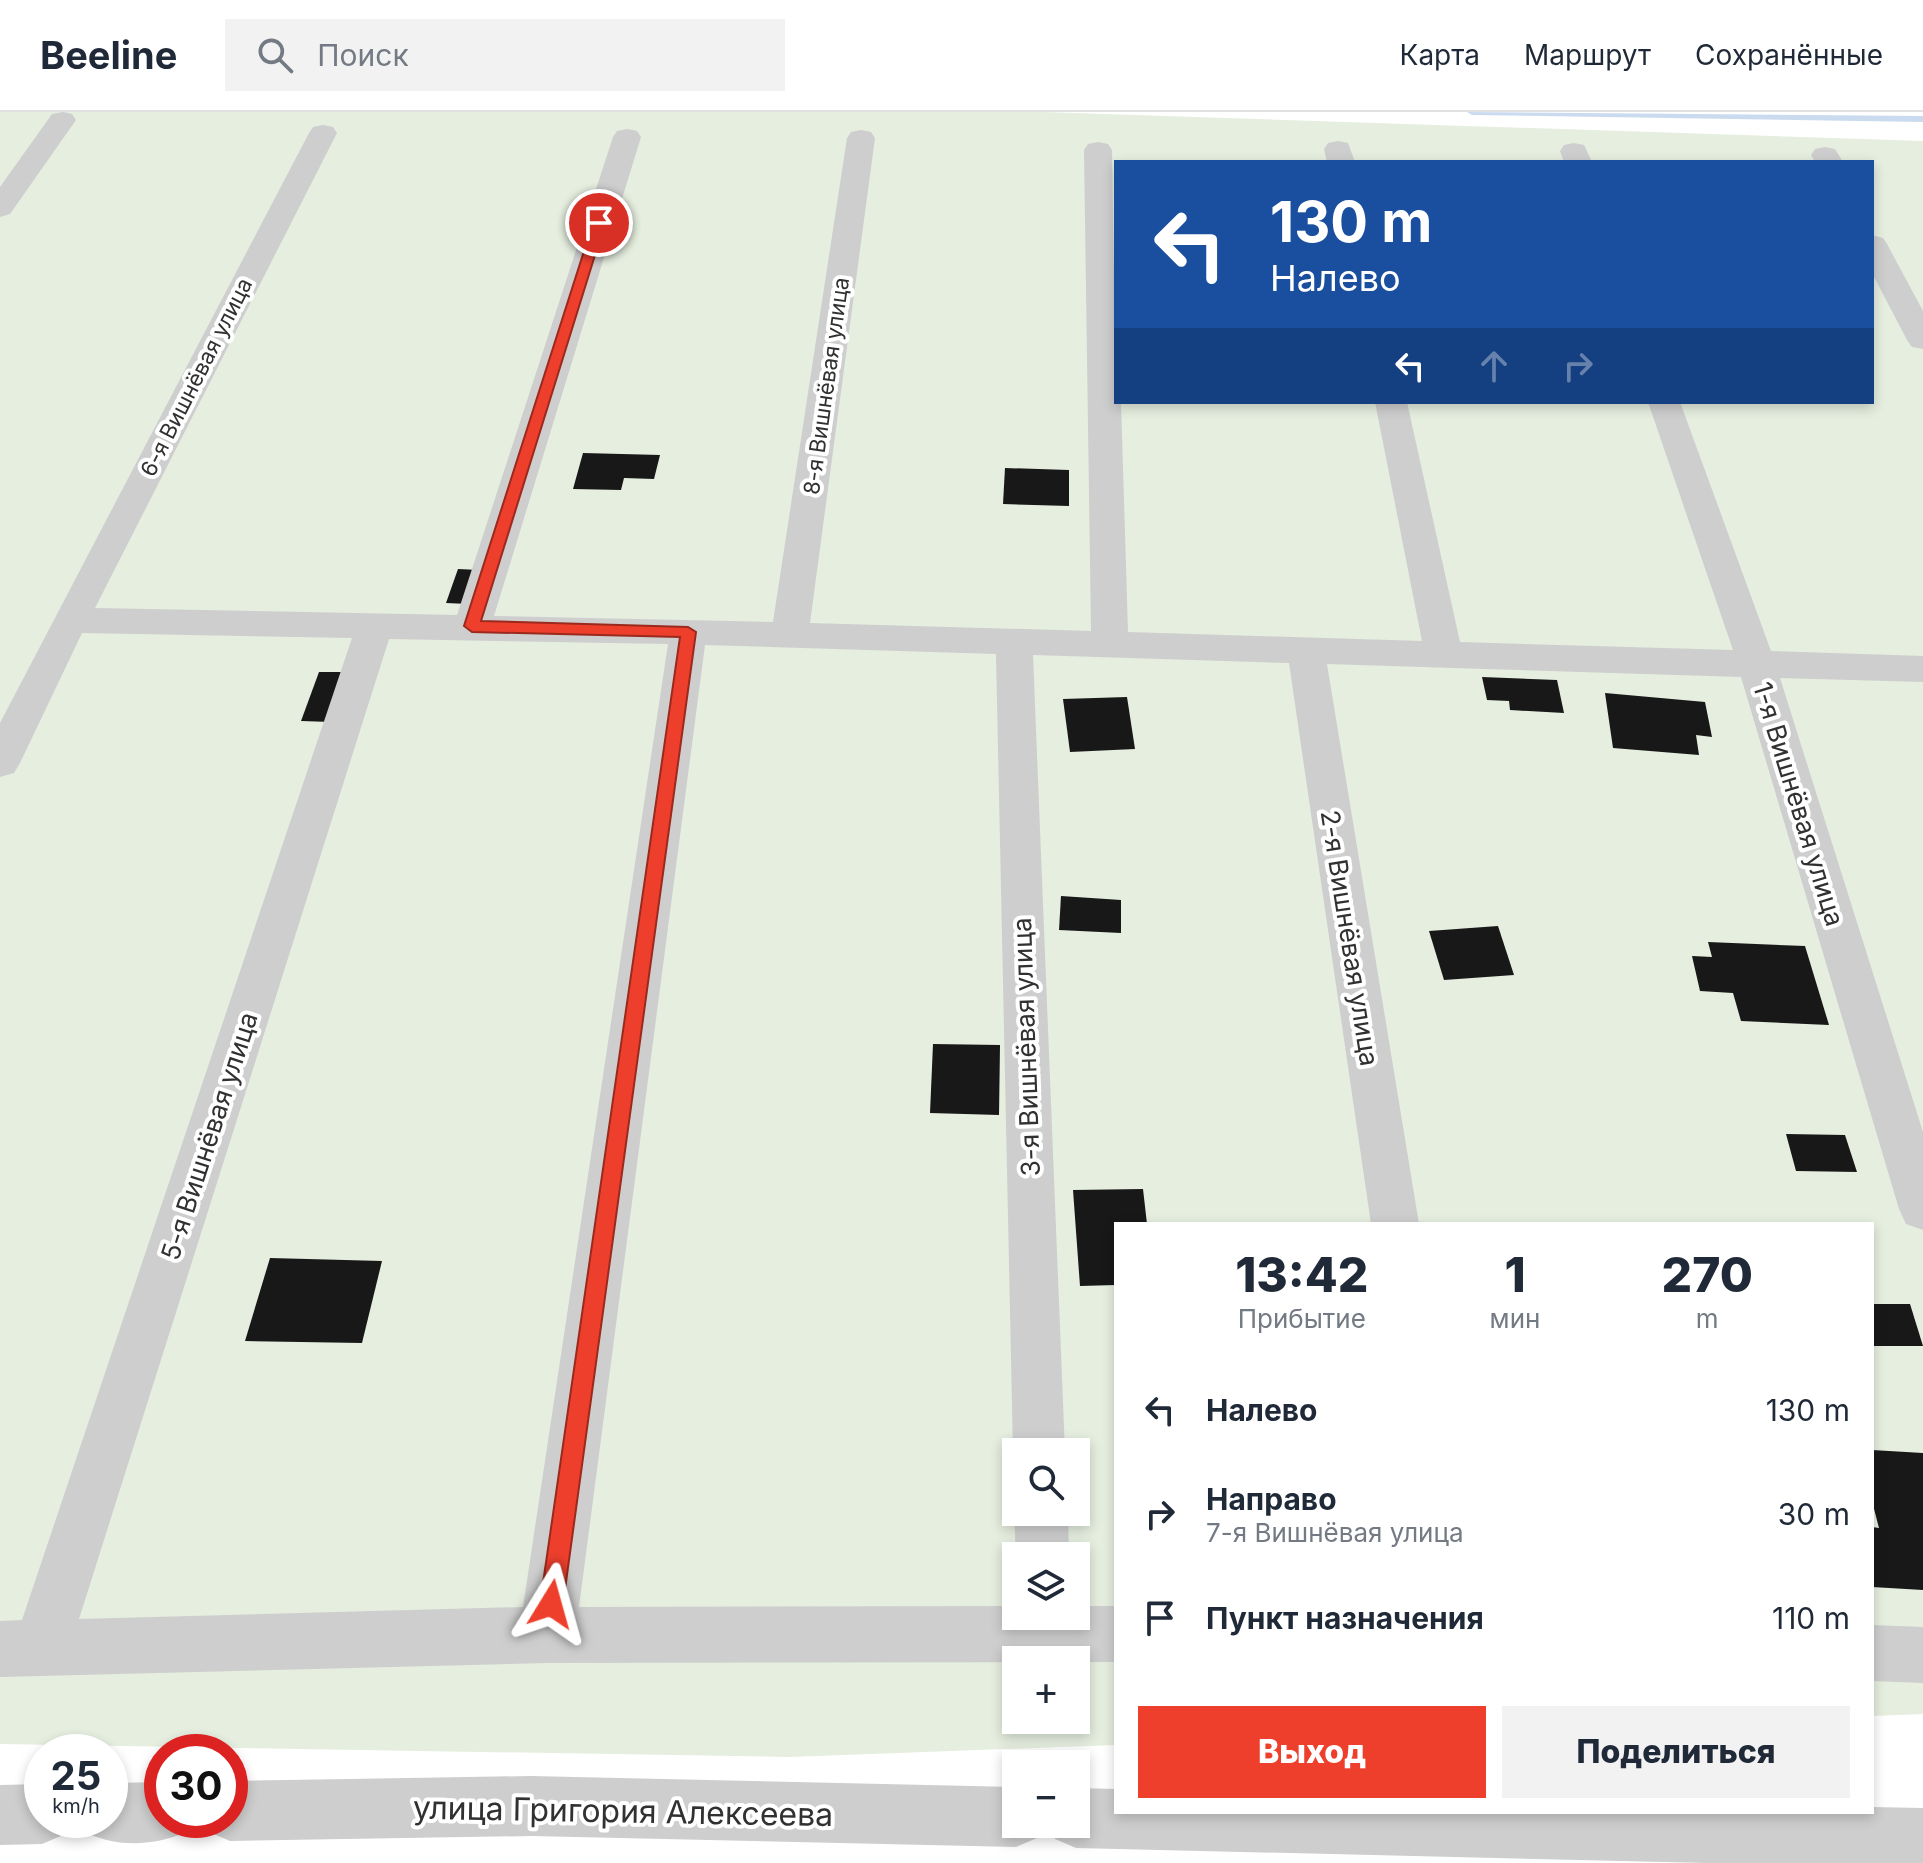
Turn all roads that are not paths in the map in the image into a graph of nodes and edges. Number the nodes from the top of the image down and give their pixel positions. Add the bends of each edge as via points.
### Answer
1 (62, 120) dead end
2 (323, 133) dead end
3 (627, 137) dead end
4 (861, 138) dead end
5 (1098, 150) dead end
6 (0, 208) edge
7 (1874, 248) edge
8 (1923, 340) edge
9 (1391, 404) edge
10 (1665, 404) edge
11 (70, 620) junction
12 (375, 625) junction
13 (472, 626) junction
14 (688, 632) junction
15 (790, 635) junction
16 (1014, 642) junction
17 (1110, 645) junction
18 (1306, 651) junction
19 (1444, 656) junction
20 (1757, 666) junction
21 (1923, 669) edge
22 (0, 763) edge
23 (1923, 1209) edge
24 (1395, 1222) edge
25 (1039, 1438) edge
26 (1002, 1625) edge
27 (1087, 1630) edge
28 (1114, 1634) edge
29 (547, 1635) junction
30 (21, 1648) edge
31 (1874, 1653) edge
32 (1923, 1655) edge
33 (248, 1811) edge
34 (24, 1814) edge
35 (0, 1815) edge
36 (1002, 1817) edge
37 (1090, 1818) edge
38 (1923, 1838) edge

1 - 6 street
2 - 11 street, 6-я Вишнёвая улица
3 - 13 street
4 - 15 street, 8-я Вишнёвая улица
5 - 17 street
7 - 8 street
9 - 19 street
10 - 20 street, 1-я Вишнёвая улица
11 - 12 street
11 - 22 street, 6-я Вишнёвая улица
12 - 13 street
12 - 30 street, 5-я Вишнёвая улица
13 - 14 street
14 - 15 street
14 - 29 street
15 - 16 street
16 - 17 street
16 - 25 street, 3-я Вишнёвая улица
17 - 18 street
18 - 19 street
18 - 24 street, 2-я Вишнёвая улица
19 - 20 street
20 - 21 street
20 - 23 street, 1-я Вишнёвая улица
26 - 29 street
27 - 28 street
29 - 30 street
31 - 32 street
33 - 36 street, улица Григория Алексеева via 531,1806
34 - 35 street
37 - 38 street

